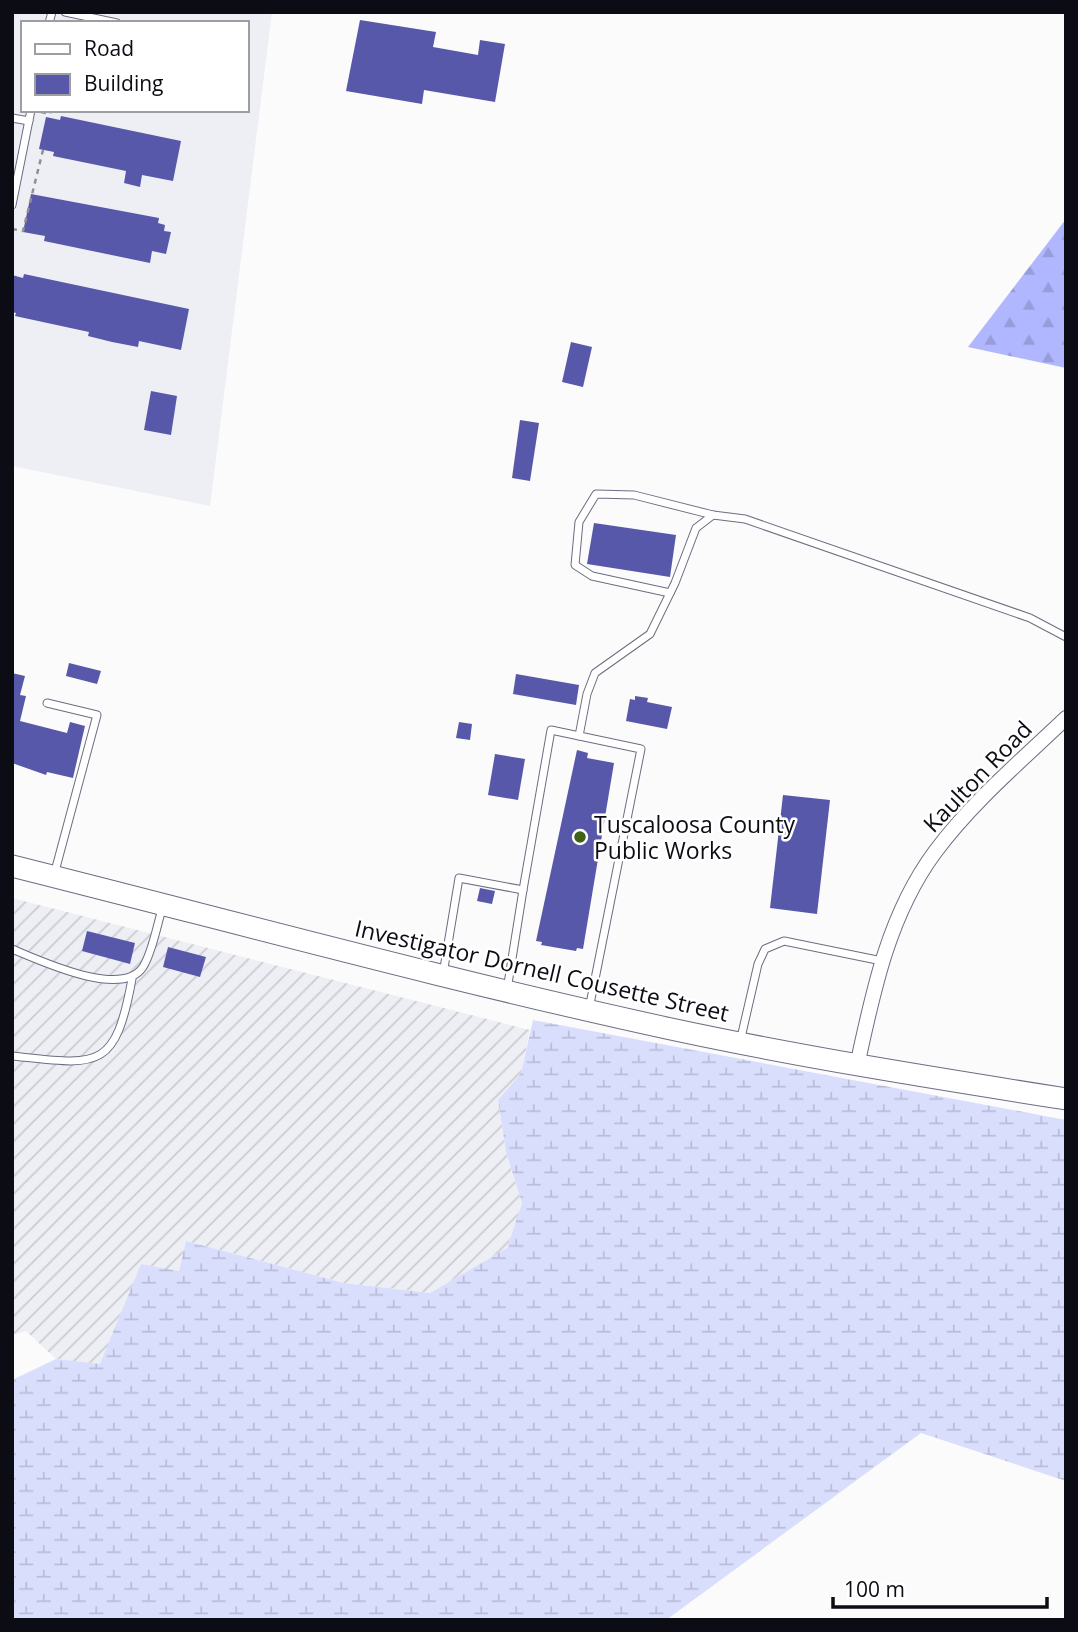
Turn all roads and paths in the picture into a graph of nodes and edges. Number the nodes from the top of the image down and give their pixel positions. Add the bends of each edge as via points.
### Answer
1 (65, 12) edge
2 (108, 21) edge
3 (31, 112) edge
4 (12, 118) edge
5 (29, 121) junction
6 (43, 150) dead end
7 (12, 205) edge
8 (12, 229) edge
9 (713, 515) junction
10 (670, 593) junction
11 (1066, 637) edge
12 (47, 703) dead end
13 (1066, 718) edge
14 (579, 736) junction
15 (12, 866) edge
16 (54, 876) junction
17 (523, 890) junction
18 (163, 905) junction
19 (12, 949) edge
20 (882, 961) junction
21 (442, 975) junction
22 (132, 979) junction
23 (506, 991) junction
24 (589, 1010) junction
25 (740, 1042) junction
26 (12, 1056) edge
27 (857, 1066) junction
28 (1066, 1099) edge

1 - 2 lane
3 - 5 lane
4 - 5 lane
5 - 7 lane
6 - 8 path via 23,231
9 - 10 lane via 696,528
9 - 10 lane via 634,495 596,494 579,522 575,565 592,576
9 - 11 lane via 745,519 821,543 1030,618
10 - 14 lane via 650,634 595,673
12 - 16 lane via 97,715
13 - 20 street, Kaulton Road via 993,787 935,851 908,896
14 - 17 lane via 551,730
14 - 24 lane via 641,749
15 - 16 main road, Investigator Dornell Cousette Street
16 - 18 main road, Investigator Dornell Cousette Street
17 - 21 lane via 459,878
17 - 23 lane
18 - 21 main road, Investigator Dornell Cousette Street
18 - 22 lane via 144,967
19 - 22 lane via 77,973 114,981
20 - 25 lane via 784,942 765,949
20 - 27 street, Kaulton Road
21 - 23 main road, Investigator Dornell Cousette Street
22 - 26 lane via 120,1030 110,1048 96,1059 77,1063
23 - 24 main road, Investigator Dornell Cousette Street
24 - 25 main road, Investigator Dornell Cousette Street
25 - 27 main road, Investigator Dornell Cousette Street
27 - 28 main road, Investigator Dornell Cousette Street

